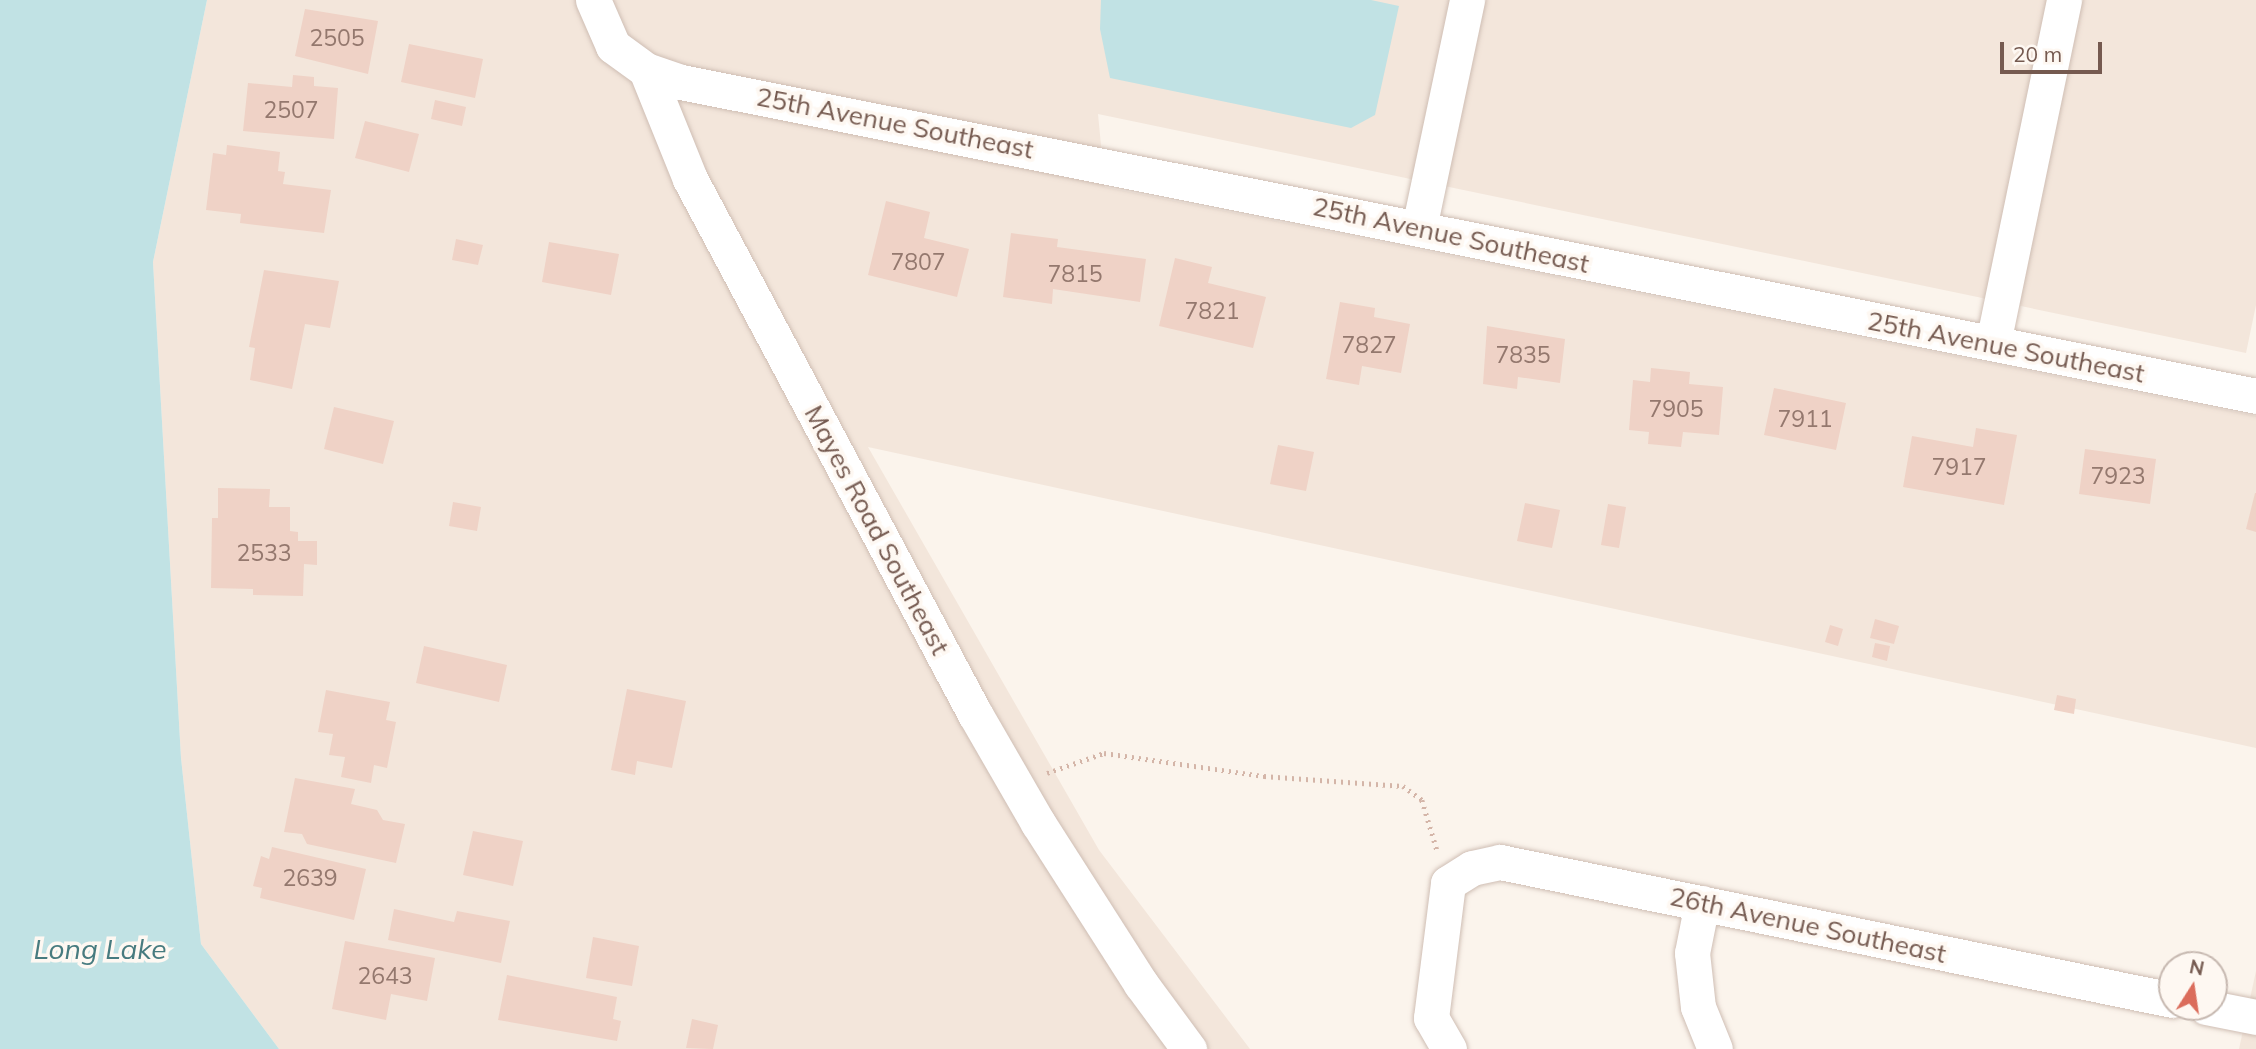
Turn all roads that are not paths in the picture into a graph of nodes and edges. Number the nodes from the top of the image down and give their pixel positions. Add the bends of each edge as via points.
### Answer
1 (593, 0) edge
2 (1467, 0) edge
3 (2064, 0) edge
4 (646, 70) junction
5 (1419, 228) junction
6 (1993, 343) junction
7 (2256, 397) edge
8 (1702, 903) junction
9 (2158, 997) edge
10 (2228, 1011) edge
11 (2256, 1017) edge
12 (1189, 1049) edge
13 (1449, 1049) edge
14 (1715, 1049) edge

1 - 4 street via 614,46
2 - 5 street
3 - 6 street
4 - 5 street, 25th Avenue Southeast via 681,82
4 - 12 street, Mayes Road Southeast via 701,201 1017,786 1141,985
5 - 6 street, 25th Avenue Southeast
6 - 7 street, 25th Avenue Southeast
8 - 9 street, 26th Avenue Southeast
8 - 13 street, 26th Avenue Southeast via 1500,862 1472,868 1448,883 1431,1018
8 - 14 street via 1692,953 1698,1007
10 - 11 street

